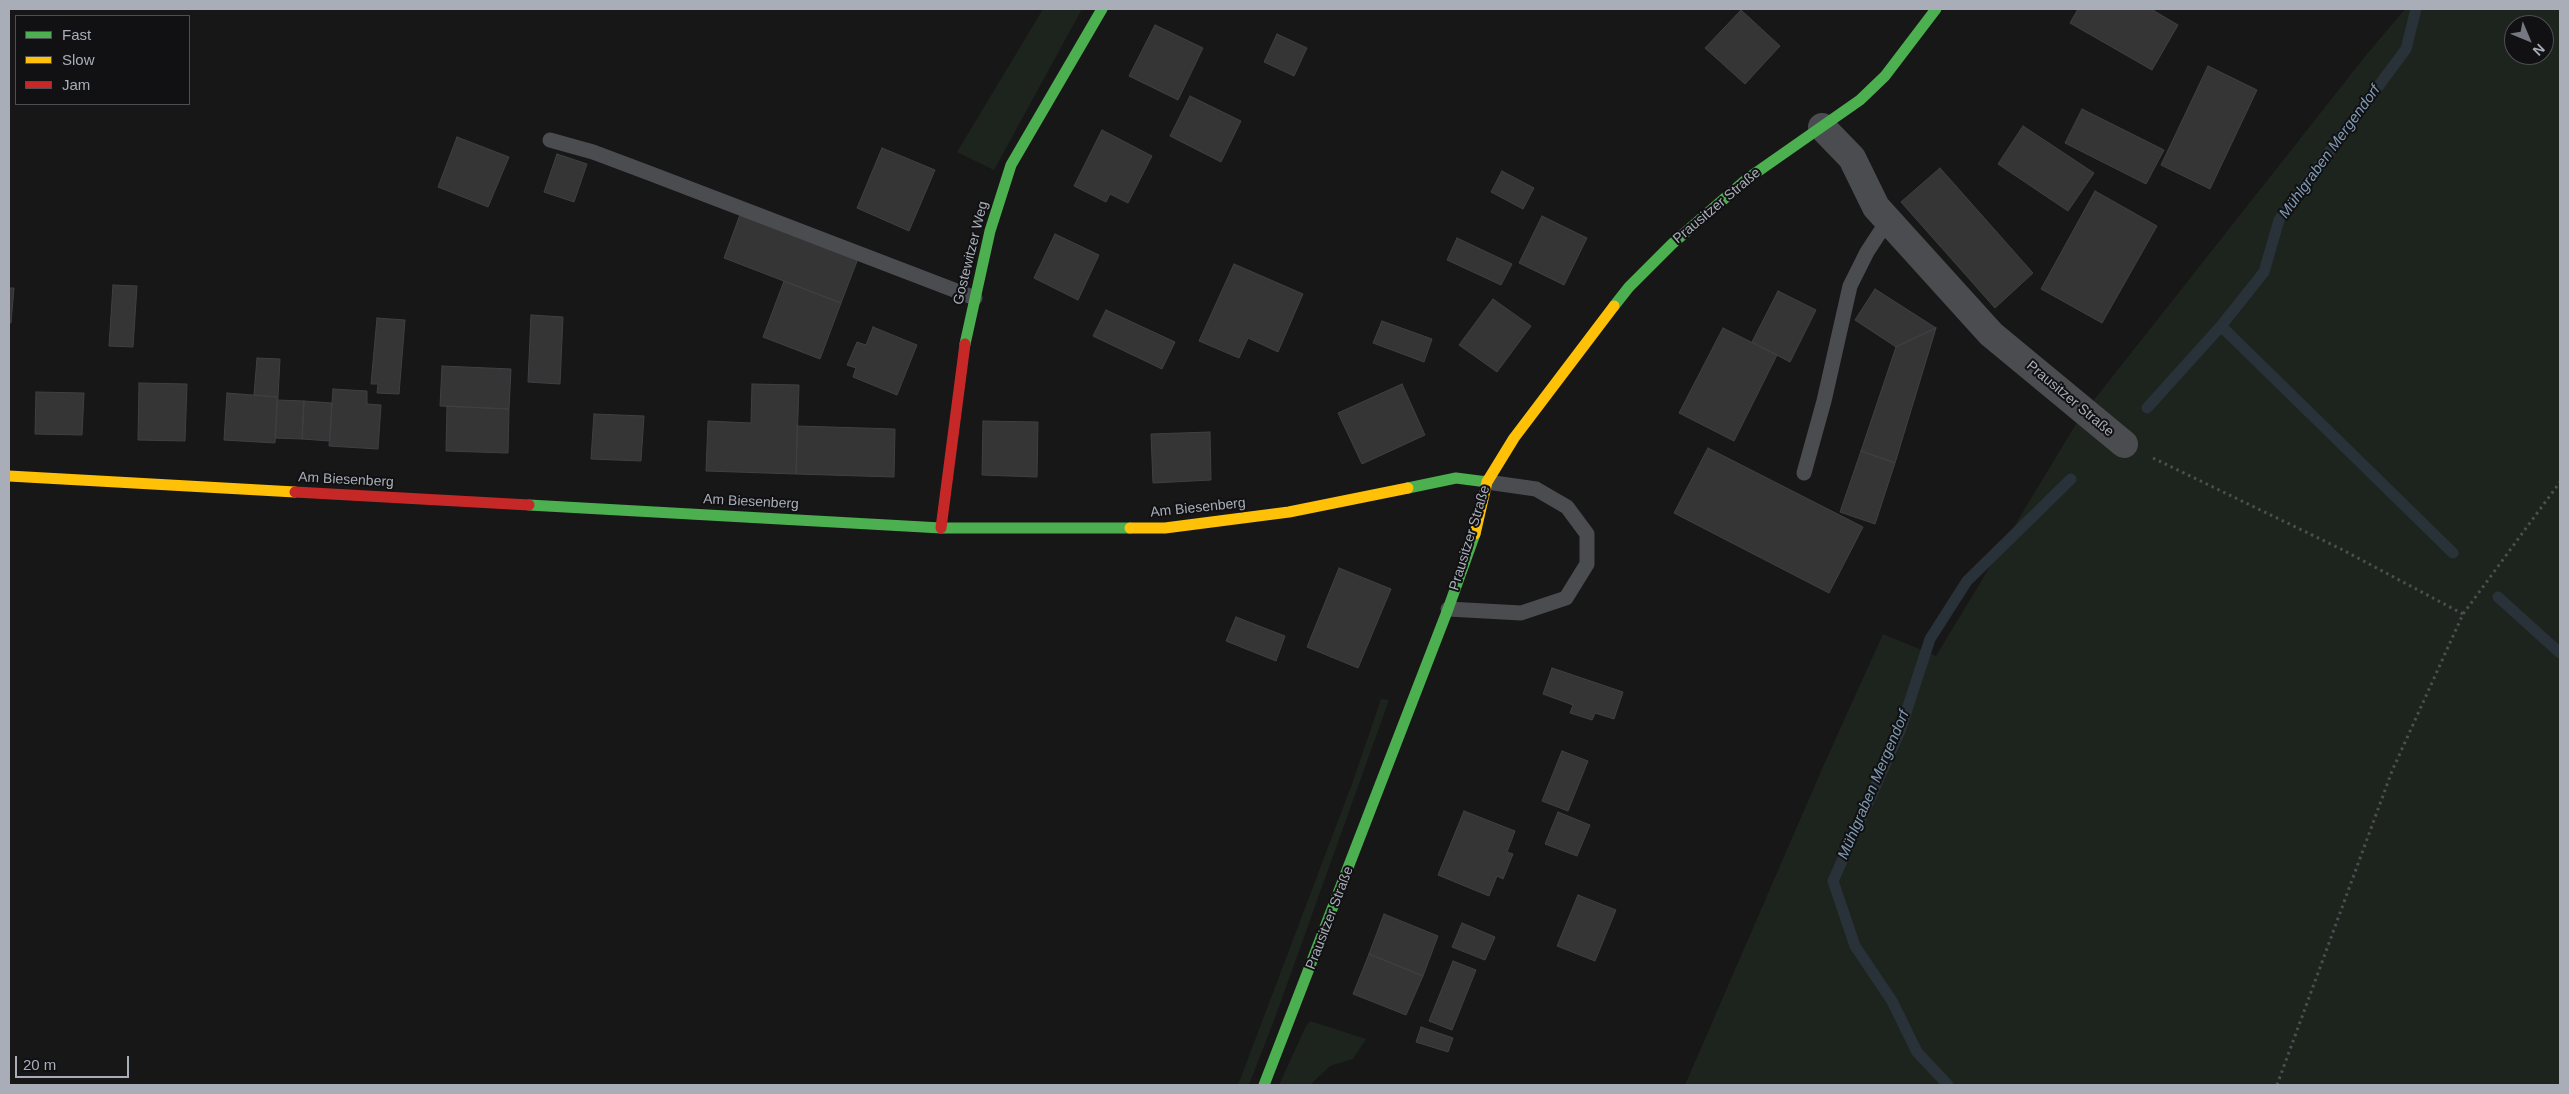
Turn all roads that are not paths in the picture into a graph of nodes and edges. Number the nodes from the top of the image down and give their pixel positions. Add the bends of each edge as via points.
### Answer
1 (1102, 9) edge
2 (1936, 9) edge
3 (1822, 127) junction
4 (550, 140) dead end
5 (1888, 220) junction
6 (975, 298) junction
7 (2124, 444) road end
8 (1804, 473) dead end
9 (9, 476) edge
10 (1487, 482) junction
11 (941, 528) junction
12 (1448, 609) junction
13 (1264, 1085) edge

1 - 6 street, Gostewitzer Weg via 1011,165 990,231
2 - 3 street, Prausitzer Straße via 1885,76 1860,100
3 - 5 street, Prausitzer Straße via 1852,158 1876,207
3 - 10 street, Prausitzer Straße via 1741,185 1672,244 1630,288 1520,430
4 - 6 lane via 612,159
5 - 7 street, Prausitzer Straße via 1991,334
5 - 8 lane via 1850,286
6 - 11 street, Gostewitzer Weg via 962,360
9 - 11 street, Am Biesenberg
10 - 11 street, Am Biesenberg via 1456,478 1289,512 1165,528
10 - 12 street, Prausitzer Straße via 1478,524
10 - 12 lane via 1536,489 1566,507 1587,534 1587,564 1566,598 1521,613
12 - 13 street, Prausitzer Straße

